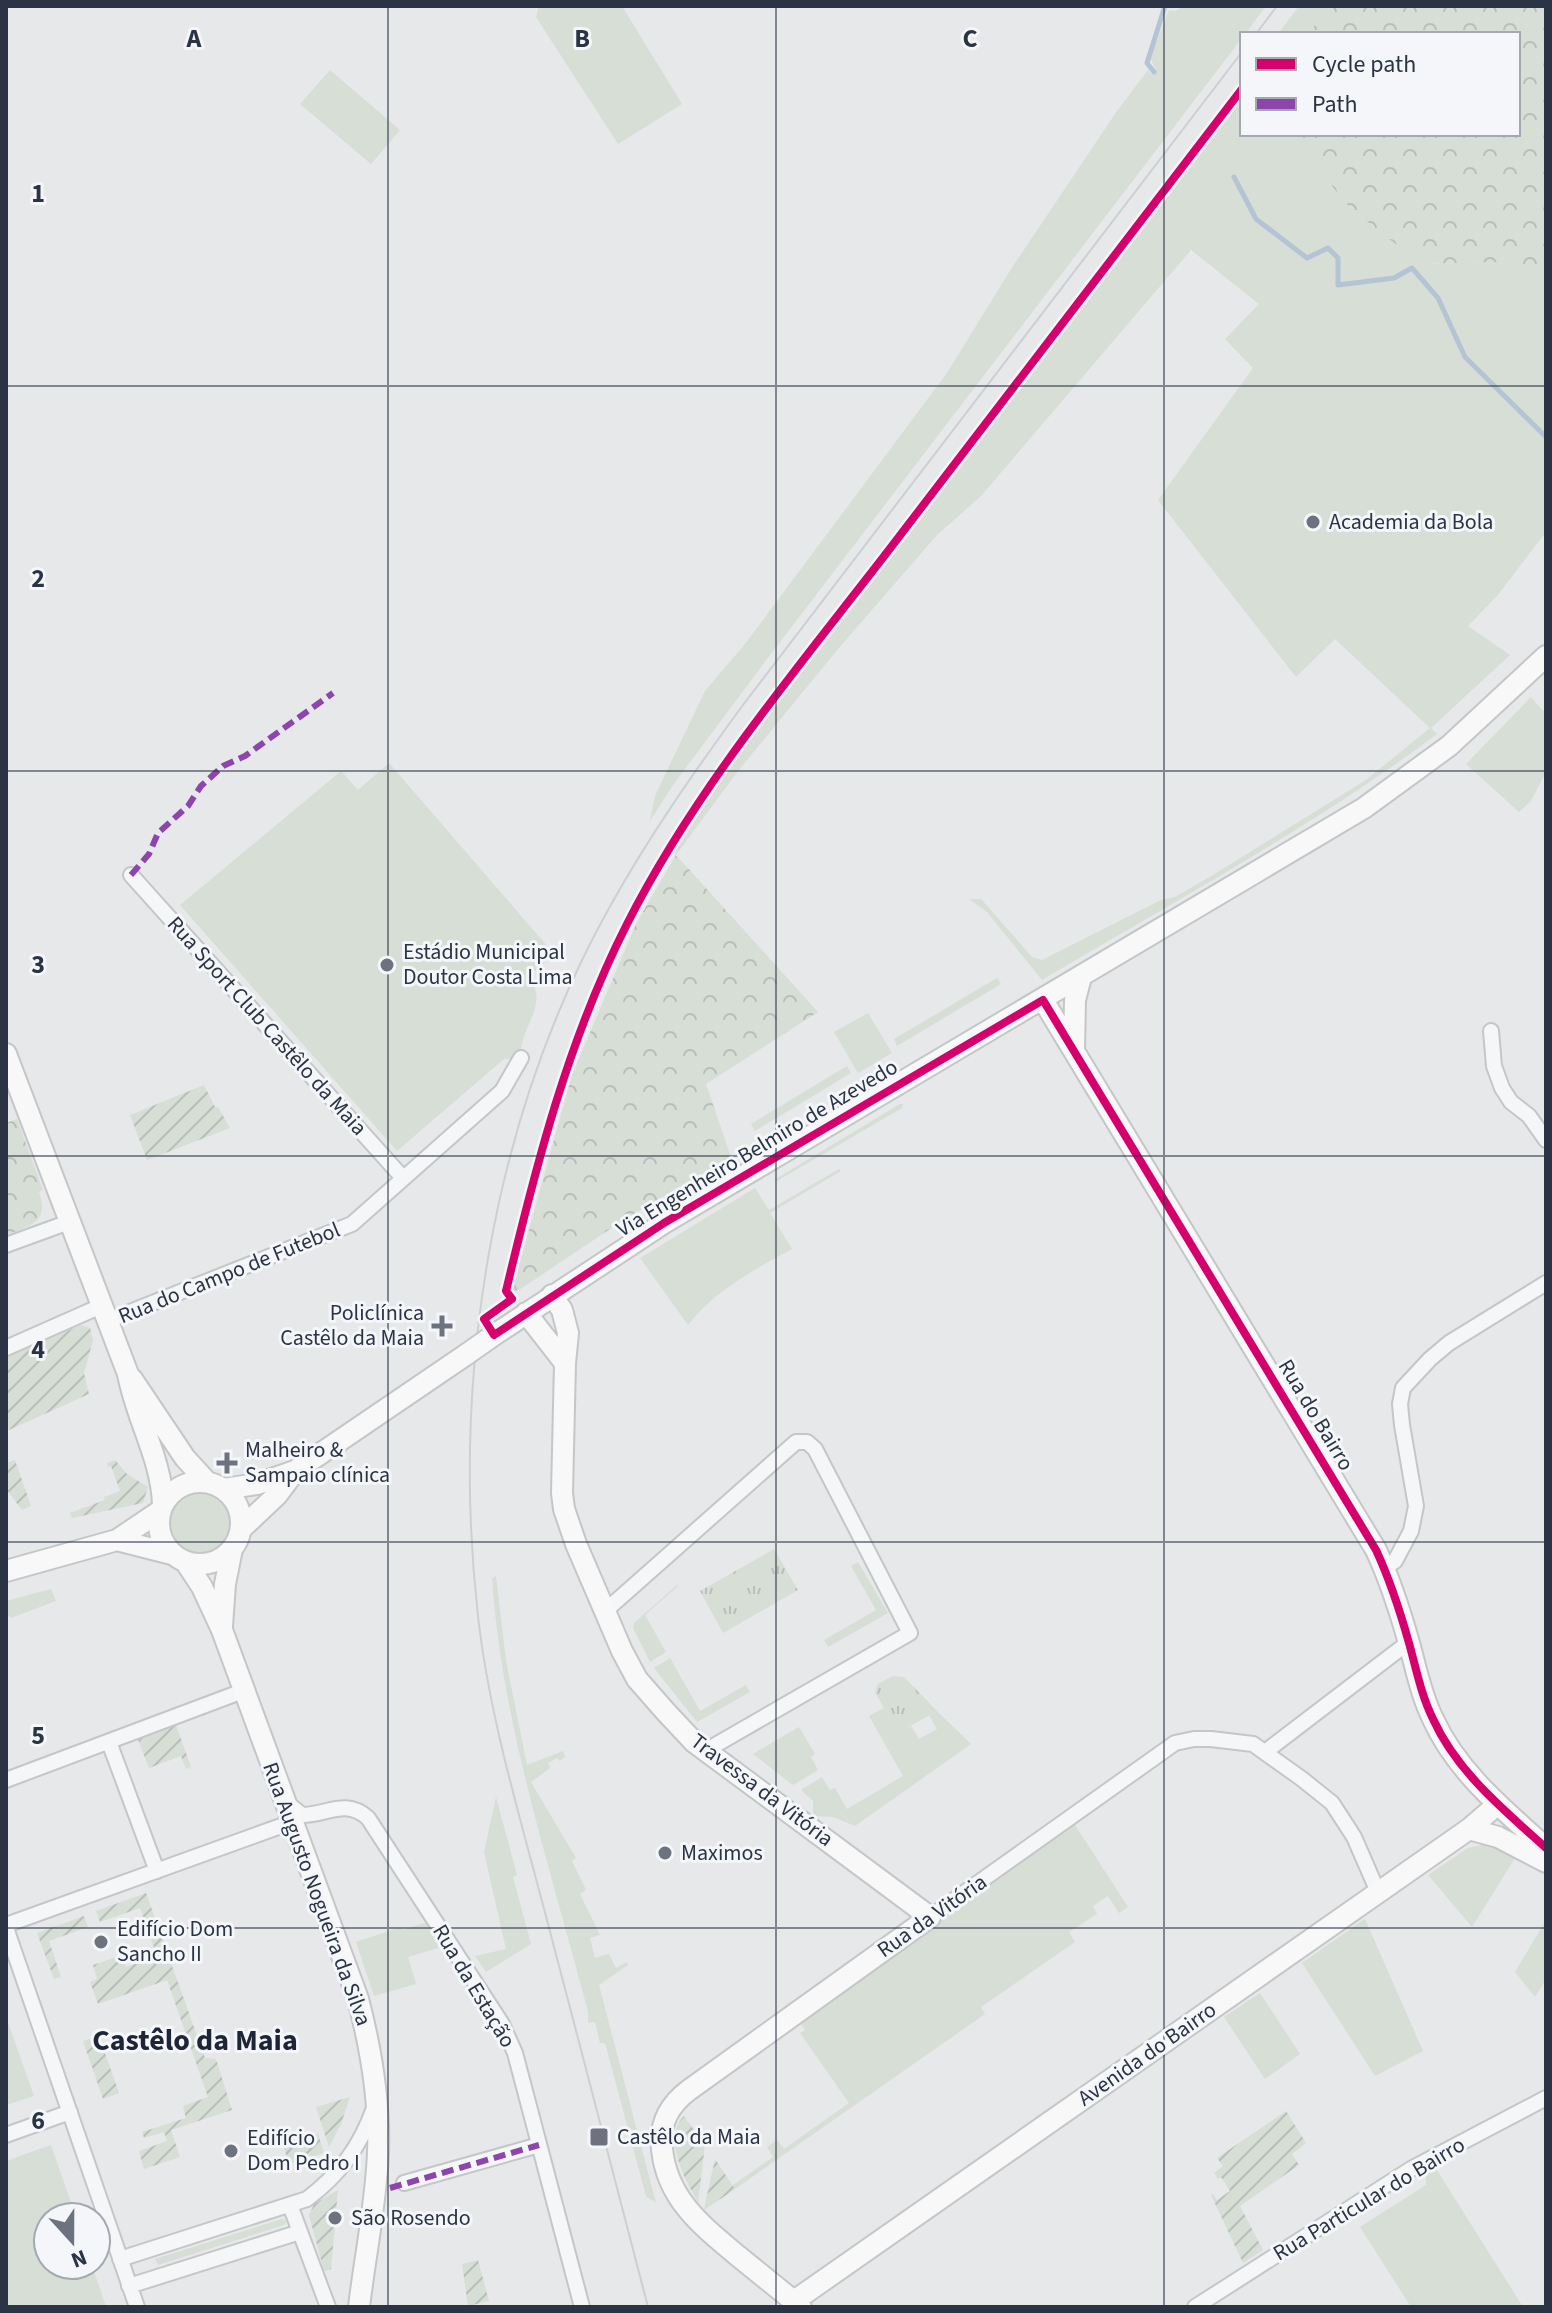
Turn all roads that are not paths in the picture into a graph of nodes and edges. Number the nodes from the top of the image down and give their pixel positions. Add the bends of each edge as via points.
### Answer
1 (1546, 656) edge
2 (131, 875) dead end
3 (1081, 977) junction
4 (1043, 1000) junction
5 (1491, 1031) dead end
6 (1074, 1051) junction
7 (6, 1054) edge
8 (521, 1058) dead end
9 (1546, 1140) edge
10 (403, 1178) junction
11 (69, 1222) junction
12 (6, 1245) edge
13 (1546, 1283) edge
14 (552, 1295) junction
15 (526, 1313) junction
16 (104, 1314) junction
17 (6, 1348) edge
18 (565, 1363) junction
19 (128, 1374) junction
20 (295, 1471) junction
21 (215, 1486) junction
22 (162, 1508) junction
23 (241, 1529) junction
24 (117, 1540) junction
25 (232, 1549) junction
26 (178, 1558) junction
27 (1385, 1568) junction
28 (6, 1571) edge
29 (604, 1612) junction
30 (222, 1630) junction
31 (1409, 1642) junction
32 (243, 1691) junction
33 (109, 1742) junction
34 (705, 1751) junction
35 (1265, 1752) junction
36 (12, 1778) edge
37 (284, 1799) junction
38 (1498, 1804) junction
39 (292, 1822) junction
40 (1469, 1829) junction
41 (1546, 1848) edge
42 (1546, 1862) edge
43 (157, 1871) junction
44 (1378, 1892) junction
45 (930, 1917) junction
46 (6, 1927) edge
47 (377, 2103) junction
48 (1544, 2104) edge
49 (70, 2112) junction
50 (6, 2135) edge
51 (539, 2145) junction
52 (404, 2183) dead end
53 (290, 2205) junction
54 (300, 2232) junction
55 (120, 2259) junction
56 (129, 2286) junction
57 (794, 2305) edge
58 (137, 2307) edge
59 (328, 2307) edge
60 (359, 2307) edge
61 (582, 2307) edge
62 (1195, 2307) edge

1 - 3 main road, Via Engenheiro Belmiro de Azevedo via 1449,746 1397,786
2 - 10 street, Rua Sport Club Castêlo da Maia
3 - 4 main road, Via Engenheiro Belmiro de Azevedo
3 - 6 main road
4 - 6 main road, Rua do Bairro
4 - 14 main road, Via Engenheiro Belmiro de Azevedo via 664,1223
5 - 9 street via 1502,1088
6 - 27 main road, Rua do Bairro
7 - 11 main road
8 - 10 street, Rua do Campo de Futebol via 502,1091
10 - 16 street, Rua do Campo de Futebol via 352,1224
11 - 12 street
11 - 16 main road
13 - 27 street via 1449,1343 1403,1388 1402,1425 1416,1506 1411,1531 1395,1561
14 - 15 main road, Via Engenheiro Belmiro de Azevedo
14 - 18 main road, Travessa da Vitória via 566,1321
15 - 18 main road
15 - 20 main road, Via Engenheiro Belmiro de Azevedo, bridge
16 - 17 street, Rua do Campo de Futebol
16 - 19 main road
18 - 29 main road, Travessa da Vitória via 564,1509
19 - 21 main road via 185,1458
19 - 22 main road via 161,1480
20 - 21 main road, Via Engenheiro Belmiro de Azevedo via 257,1484
20 - 23 main road, Via Engenheiro Belmiro de Azevedo
21 - 22 main road via 181,1486
21 - 23 main road via 238,1507
22 - 24 main road
22 - 26 main road via 160,1534
23 - 25 main road
24 - 26 main road
24 - 28 main road
25 - 26 main road via 214,1562
25 - 30 main road, Rua Augusto Nogueira da Silva
26 - 30 main road, Rua Augusto Nogueira da Silva via 202,1587
27 - 31 main road, Rua do Bairro
29 - 34 main road, Travessa da Vitória via 637,1679
29 - 34 street via 796,1442 815,1449 910,1633
30 - 32 main road, Rua Augusto Nogueira da Silva
31 - 35 street
31 - 38 main road, Rua do Bairro via 1438,1729 1463,1768
32 - 33 street
32 - 37 main road, Rua Augusto Nogueira da Silva
33 - 36 street
33 - 43 street
34 - 45 main road, Travessa da Vitória
35 - 44 street, Rua da Vitória via 1332,1803
35 - 45 street, Rua da Vitória via 1253,1744 1211,1739 1175,1743
37 - 39 main road, Rua Augusto Nogueira da Silva
37 - 51 street, Rua da Estação via 302,1815 342,1807 368,1818 509,2037
38 - 40 main road, Avenida do Bairro
38 - 41 main road, Rua do Bairro
39 - 43 street
39 - 47 main road, Rua Augusto Nogueira da Silva via 358,1999
40 - 42 main road via 1498,1837
40 - 44 main road, Avenida do Bairro
43 - 46 street
44 - 57 main road, Avenida do Bairro
45 - 57 main road, Rua da Vitória via 682,2094 665,2118 664,2161 682,2205
46 - 49 street
47 - 53 street via 348,2163 307,2199
47 - 60 main road, Rua Augusto Nogueira da Silva via 377,2167
48 - 62 street, Rua Particular do Bairro via 1440,2153
49 - 50 street
49 - 55 street
51 - 52 street
51 - 61 street, Rua da Estação
53 - 54 street
53 - 55 street
54 - 56 street
54 - 59 street
55 - 56 street
56 - 58 street

